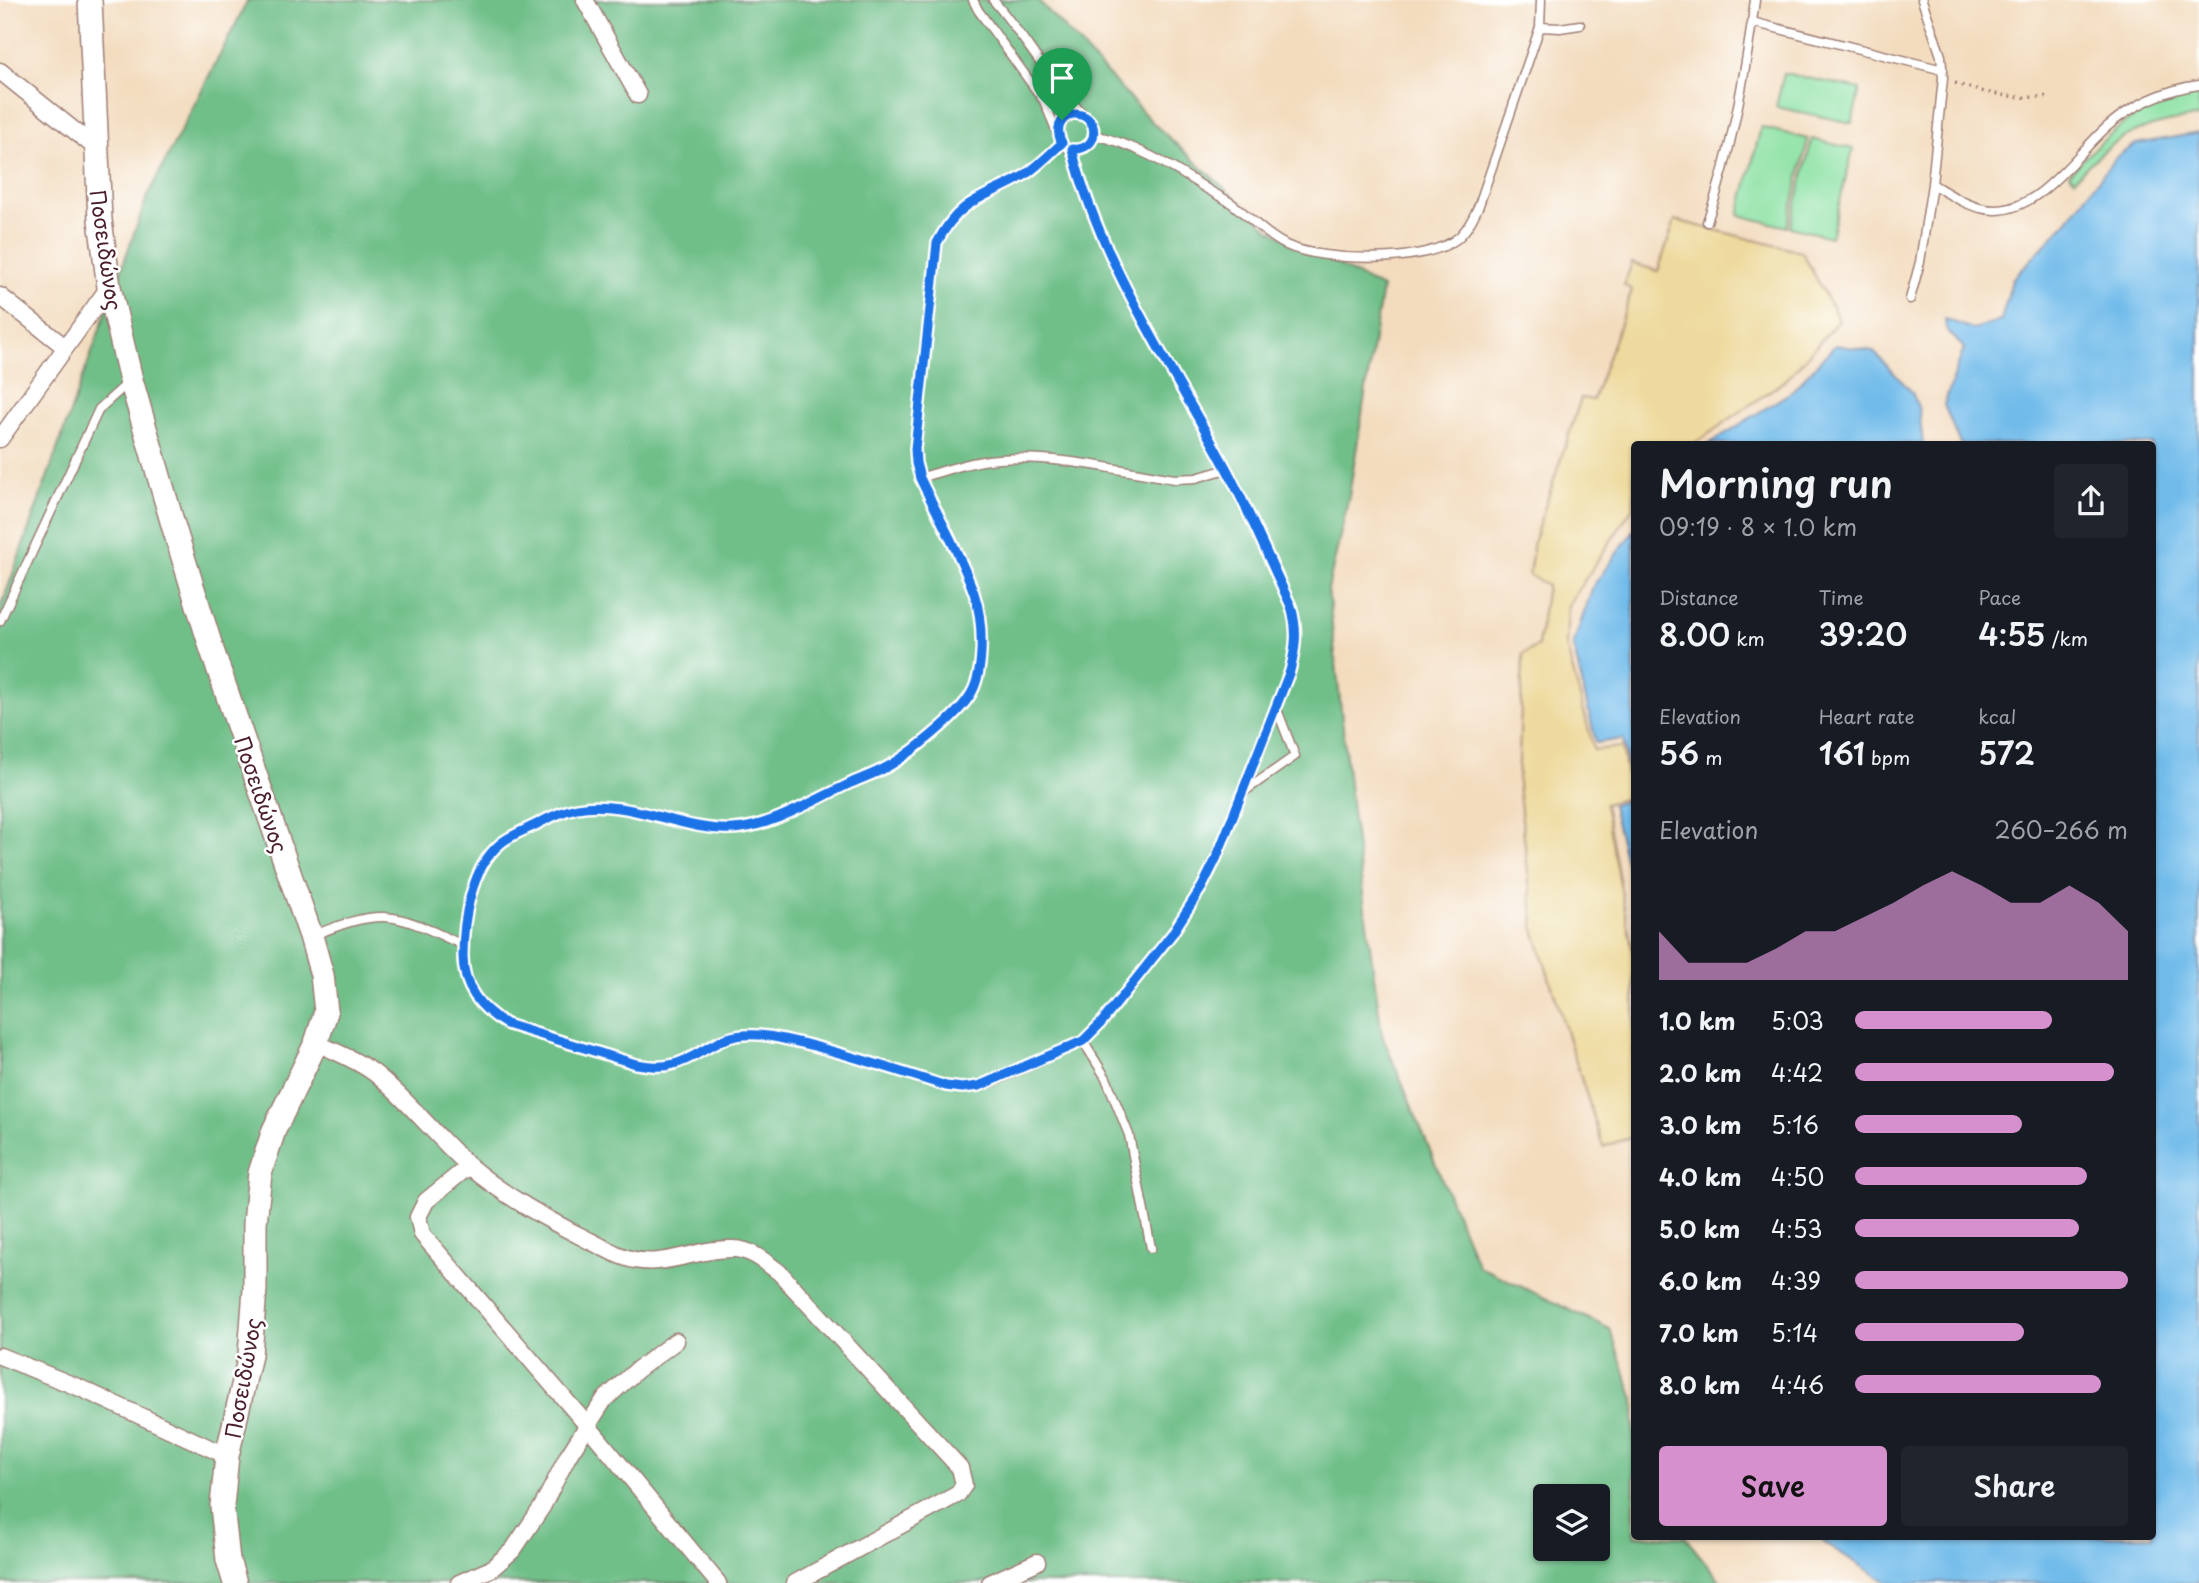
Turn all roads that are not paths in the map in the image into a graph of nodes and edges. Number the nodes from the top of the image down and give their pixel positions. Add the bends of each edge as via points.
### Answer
1 (90, 0) edge
2 (585, 0) edge
3 (973, 0) edge
4 (993, 0) edge
5 (1541, 0) edge
6 (1755, 0) edge
7 (1922, 0) edge
8 (1752, 22) junction
9 (1580, 25) dead end
10 (1540, 27) junction
11 (0, 71) edge
12 (1943, 74) junction
13 (2199, 85) edge
14 (638, 95) dead end
15 (1084, 115) junction
16 (1094, 135) junction
17 (1060, 140) junction
18 (96, 148) junction
19 (1072, 149) junction
20 (1932, 184) junction
21 (1707, 222) dead end
22 (109, 287) junction
23 (0, 296) edge
24 (1910, 299) dead end
25 (65, 348) junction
26 (131, 380) junction
27 (0, 439) edge
28 (1227, 469) junction
29 (920, 478) junction
30 (0, 621) edge
31 (1276, 707) junction
32 (1242, 793) junction
33 (311, 936) junction
34 (463, 945) junction
35 (1083, 1041) junction
36 (316, 1043) junction
37 (469, 1166) junction
38 (1151, 1248) dead end
39 (676, 1341) dead end
40 (0, 1356) edge
41 (587, 1425) junction
42 (228, 1456) junction
43 (1037, 1562) dead end
44 (236, 1583) edge
45 (459, 1583) edge
46 (718, 1583) edge
47 (795, 1583) edge
48 (990, 1583) edge

1 - 18 street, Ποσειδώνος
2 - 14 street
3 - 17 lane via 1044,101
4 - 15 lane via 1060,91
5 - 10 lane
6 - 8 lane
7 - 12 lane
8 - 12 lane
8 - 21 lane via 1732,140
9 - 10 lane
10 - 16 lane via 1470,224 1452,242 1427,252 1405,256 1307,254 1271,237 1231,203 1149,154
11 - 18 street
12 - 20 lane
13 - 20 lane via 2131,109 2109,124 2043,191 2011,209 1974,207
15 - 16 lane via 1092,123
15 - 17 lane via 1072,114 1062,120
16 - 19 lane via 1088,145
17 - 19 lane
17 - 29 lane via 1026,174 963,208 946,225 937,243 915,449
18 - 22 street, Ποσειδώνος
19 - 28 lane via 1095,220 1123,282
20 - 24 lane
22 - 25 street
22 - 26 street, Ποσειδώνος
23 - 25 street
25 - 27 street
26 - 30 lane via 99,409
26 - 33 street, Ποσειδώνος via 212,650
28 - 29 lane via 1175,479 1033,458 997,459
28 - 31 lane via 1296,625 1297,644
29 - 34 lane via 971,585 981,628 980,664 973,691 958,712 886,767 759,824 710,828 618,808 586,806 561,811 501,843 484,863 475,882
31 - 32 lane
31 - 32 lane via 1295,756
32 - 35 lane via 1216,859 1189,910
33 - 34 lane via 384,917
33 - 36 street, Ποσειδώνος via 327,1012
34 - 35 lane via 467,980 488,1013 506,1024 654,1067 686,1060 723,1039 760,1035 962,1088 997,1080
35 - 38 lane via 1106,1078 1129,1136
36 - 37 street via 372,1071
36 - 42 street, Ποσειδώνος via 274,1130 260,1173 250,1355
37 - 41 street via 426,1201 418,1217 422,1234
37 - 47 street via 528,1207 624,1257 667,1261 736,1248 759,1257 780,1273 960,1468 964,1485 958,1494
39 - 41 street via 604,1400
40 - 42 street
41 - 45 street via 513,1550 491,1569
41 - 46 street
42 - 44 street, Ποσειδώνος via 222,1506
43 - 48 street

